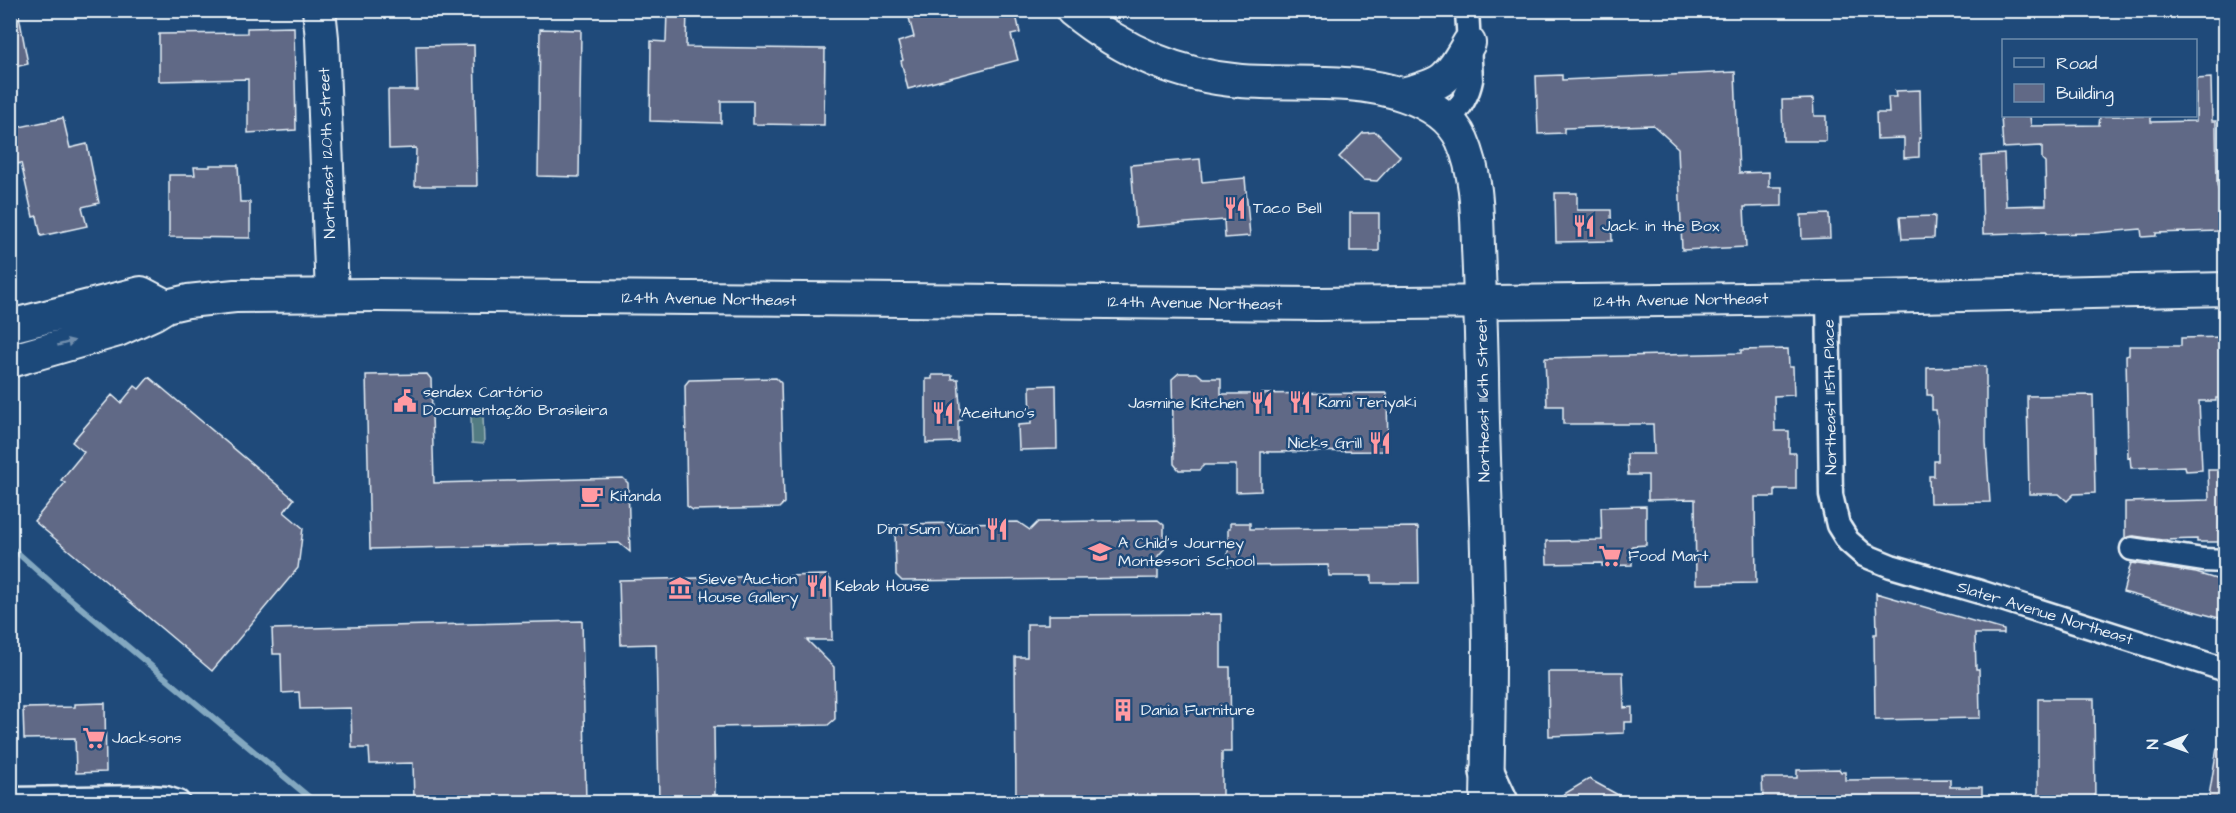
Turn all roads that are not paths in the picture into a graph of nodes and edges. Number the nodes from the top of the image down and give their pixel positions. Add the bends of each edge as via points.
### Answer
1 (319, 10) edge
2 (1072, 10) edge
3 (1467, 10) edge
4 (1469, 43) junction
5 (1402, 94) junction
6 (1449, 120) junction
7 (2226, 289) edge
8 (332, 295) junction
9 (1828, 298) junction
10 (1480, 303) junction
11 (166, 306) junction
12 (10, 326) edge
13 (10, 360) edge
14 (2132, 549) dead end
15 (1864, 555) joint
16 (2226, 561) edge
17 (2226, 670) edge
18 (1487, 787) edge
19 (10, 799) edge
20 (178, 802) edge
21 (1501, 802) edge

1 - 8 main road, Northeast 120th Street
2 - 5 main road via 1130,50 1184,70 1242,81 1345,84
3 - 4 street
4 - 5 main road via 1447,77 1430,87
4 - 6 street via 1470,89
5 - 6 main road
6 - 10 main road, Northeast 116th Street via 1470,161
7 - 9 main road, 124th Avenue Northeast
8 - 10 main road, 124th Avenue Northeast
8 - 11 main road, 124th Avenue Northeast via 235,296
9 - 10 main road, 124th Avenue Northeast
9 - 15 street, Northeast 115th Place via 1831,495 1838,525
10 - 18 main road, Northeast 116th Street via 1489,654
11 - 12 main road via 141,293
13 -> 11 main road, 124th Avenue Northeast via 118,330
14 - 16 street
15 - 17 street, Slater Avenue Northeast
18 - 21 highway
19 - 20 street via 148,797

